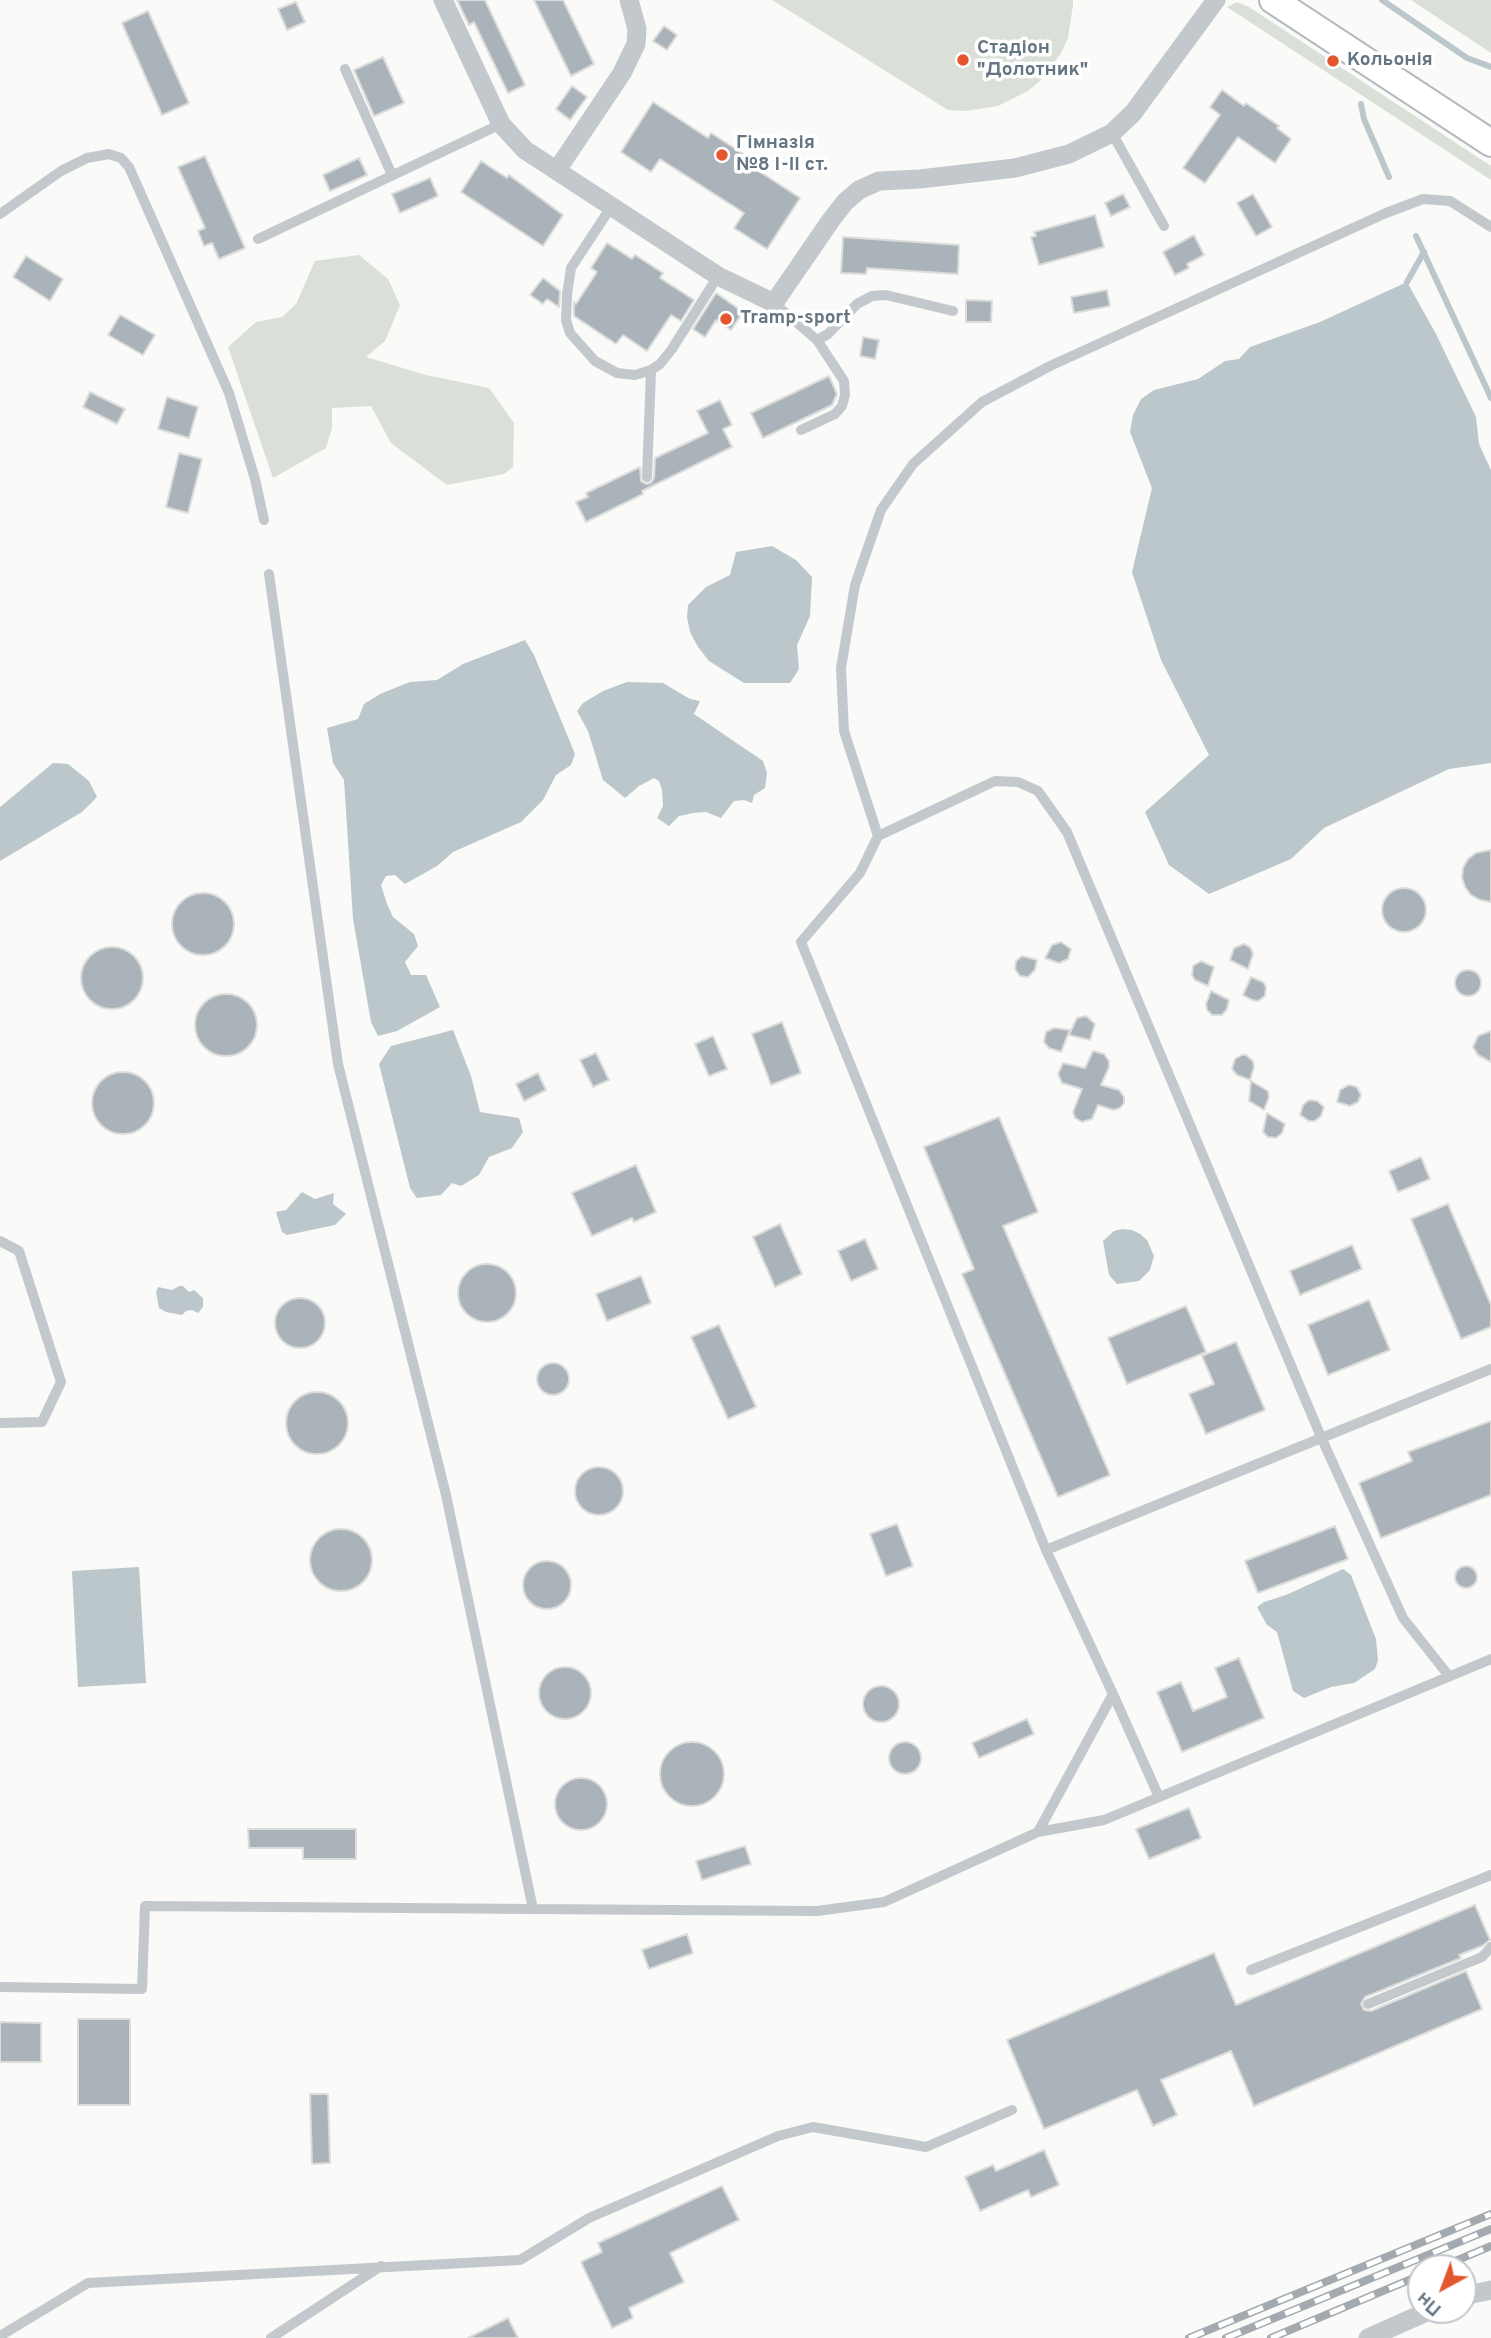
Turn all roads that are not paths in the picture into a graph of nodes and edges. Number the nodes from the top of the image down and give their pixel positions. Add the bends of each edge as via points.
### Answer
1 (443, 0) edge
2 (629, 0) edge
3 (1216, 0) edge
4 (1273, 0) edge
5 (345, 69) dead end
6 (501, 124) junction
7 (1112, 133) junction
8 (1491, 142) edge
9 (557, 170) junction
10 (392, 175) junction
11 (611, 207) junction
12 (0, 214) edge
13 (1164, 226) dead end
14 (1491, 227) edge
15 (258, 239) dead end
16 (719, 276) junction
17 (774, 303) junction
18 (954, 311) dead end
19 (817, 340) junction
20 (651, 370) junction
21 (801, 430) dead end
22 (647, 477) dead end
23 (264, 520) dead end
24 (269, 574) dead end
25 (878, 836) junction
26 (0, 1241) edge
27 (1491, 1369) edge
28 (0, 1423) edge
29 (1321, 1437) junction
30 (1046, 1550) junction
31 (1491, 1659) edge
32 (1449, 1676) junction
33 (1113, 1694) junction
34 (1159, 1797) junction
35 (1038, 1832) junction
36 (1491, 1875) edge
37 (533, 1909) junction
38 (1491, 1947) edge
39 (1251, 1970) dead end
40 (0, 1987) edge
41 (1368, 2004) dead end
42 (1012, 2110) dead end
43 (382, 2266) junction
44 (1407, 2321) edge
45 (0, 2336) edge
46 (271, 2338) edge
47 (1368, 2338) edge

1 - 6 street
2 - 9 street via 636,44 622,74
3 - 7 street via 1133,113
4 - 8 main road
5 - 10 lane
6 - 9 street via 525,150
6 - 10 lane
7 - 13 lane
7 - 17 street via 1069,154 1015,168 879,181 859,190 831,220
9 - 11 street
10 - 15 lane
11 - 16 street
11 - 20 lane via 572,268 566,320 570,333 595,361 617,373 635,375
12 - 23 lane via 86,158 109,154 129,167 229,393
14 - 25 lane via 1450,201 1423,199 1386,213 1050,366 982,402 913,464 881,510 855,585 841,668 844,731
16 - 17 street
16 - 20 lane via 672,349
17 - 19 lane
18 - 19 lane via 886,295 872,296
19 - 21 lane via 844,381 845,395 835,414
20 - 22 lane
24 - 37 lane via 338,1064 446,1496
25 - 29 lane via 995,781 1018,782 1038,791 1067,832
25 - 30 lane via 860,873 801,942
26 - 28 lane via 19,1251 61,1381 42,1422
27 - 29 lane
29 - 30 lane
29 - 32 lane via 1403,1618
30 - 33 lane
31 - 32 lane
32 - 34 lane
33 - 34 lane
33 - 35 lane
34 - 35 lane via 1104,1820
35 - 37 lane via 884,1902 817,1911
36 - 39 lane
37 - 40 lane via 145,1906 142,1989
38 - 41 lane via 1482,1957
42 - 43 lane via 926,2147 813,2127 778,2136 589,2218 520,2260
43 - 45 lane via 88,2283
43 - 46 lane
44 - 47 street

